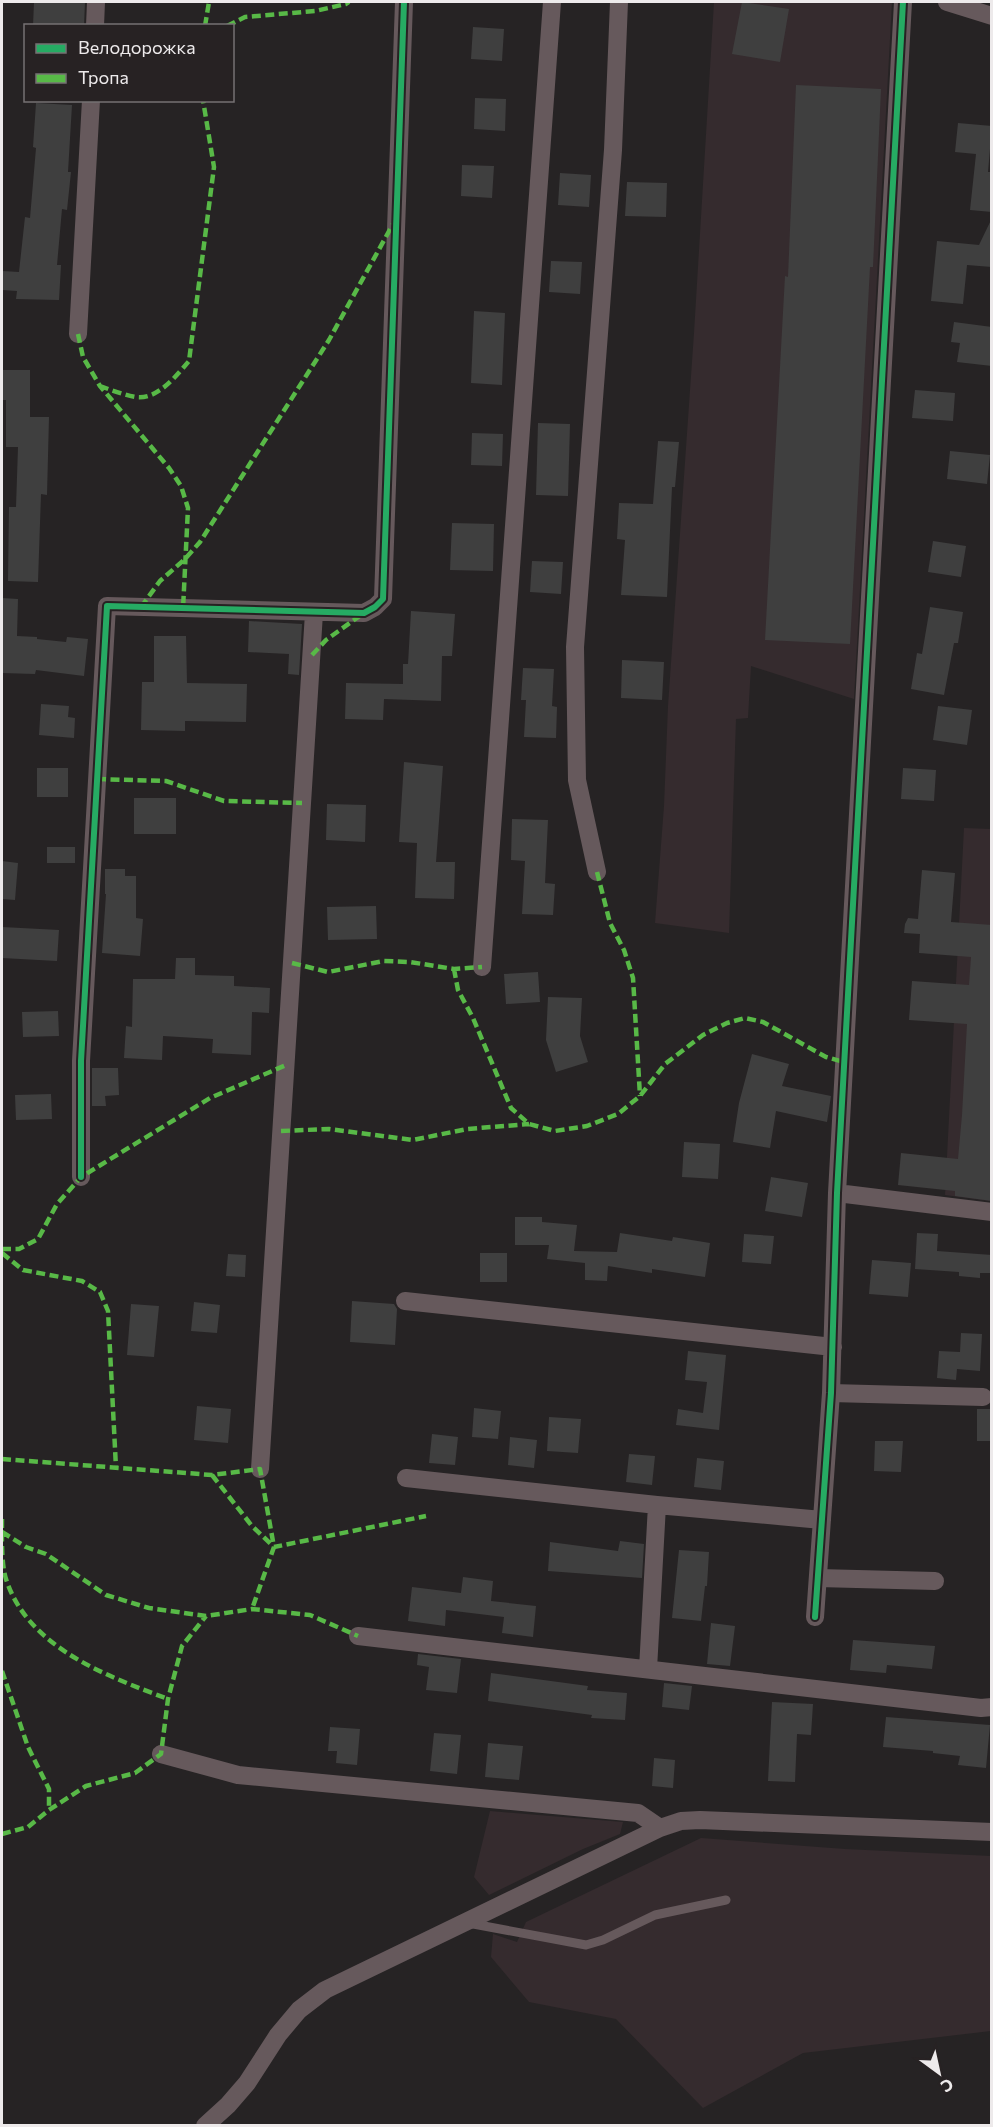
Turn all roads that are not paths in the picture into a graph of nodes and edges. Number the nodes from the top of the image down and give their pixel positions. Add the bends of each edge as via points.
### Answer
1 (96, 2) edge
2 (404, 2) edge
3 (552, 2) edge
4 (619, 2) edge
5 (903, 2) edge
6 (947, 2) edge
7 (992, 16) edge
8 (95, 24) edge
9 (90, 102) edge
10 (78, 334) dead end
11 (314, 613) junction
12 (597, 872) dead end
13 (482, 967) dead end
14 (81, 1177) dead end
15 (837, 1192) junction
16 (992, 1212) edge
17 (405, 1301) dead end
18 (833, 1347) junction
19 (831, 1393) junction
20 (982, 1397) dead end
21 (260, 1469) dead end
22 (406, 1478) dead end
23 (657, 1505) junction
24 (822, 1520) junction
25 (818, 1578) junction
26 (935, 1581) dead end
27 (814, 1617) dead end
28 (358, 1636) dead end
29 (648, 1669) junction
30 (992, 1707) edge
31 (161, 1754) dead end
32 (660, 1828) junction
33 (992, 1832) edge
34 (726, 1900) dead end
35 (466, 1922) junction
36 (205, 2126) edge

1 - 8 street
2 - 11 street via 383,599 364,613
3 - 13 street
4 - 12 street via 613,150 575,647 578,780
5 - 15 street
6 - 7 street
9 - 10 street
11 - 14 street via 107,606 81,1061
11 - 21 street
15 - 16 street
15 - 18 street
17 - 18 street
18 - 19 street
19 - 20 street
19 - 24 street
22 - 23 street
23 - 24 street
23 - 29 street
24 - 25 street
25 - 26 street
25 - 27 street
28 - 29 street
29 - 30 street
31 - 32 street via 238,1775 638,1813
32 - 33 street via 700,1820
32 - 35 street
34 - 35 lane via 655,1915 586,1945
35 - 36 street via 326,1990 299,2010 247,2083

